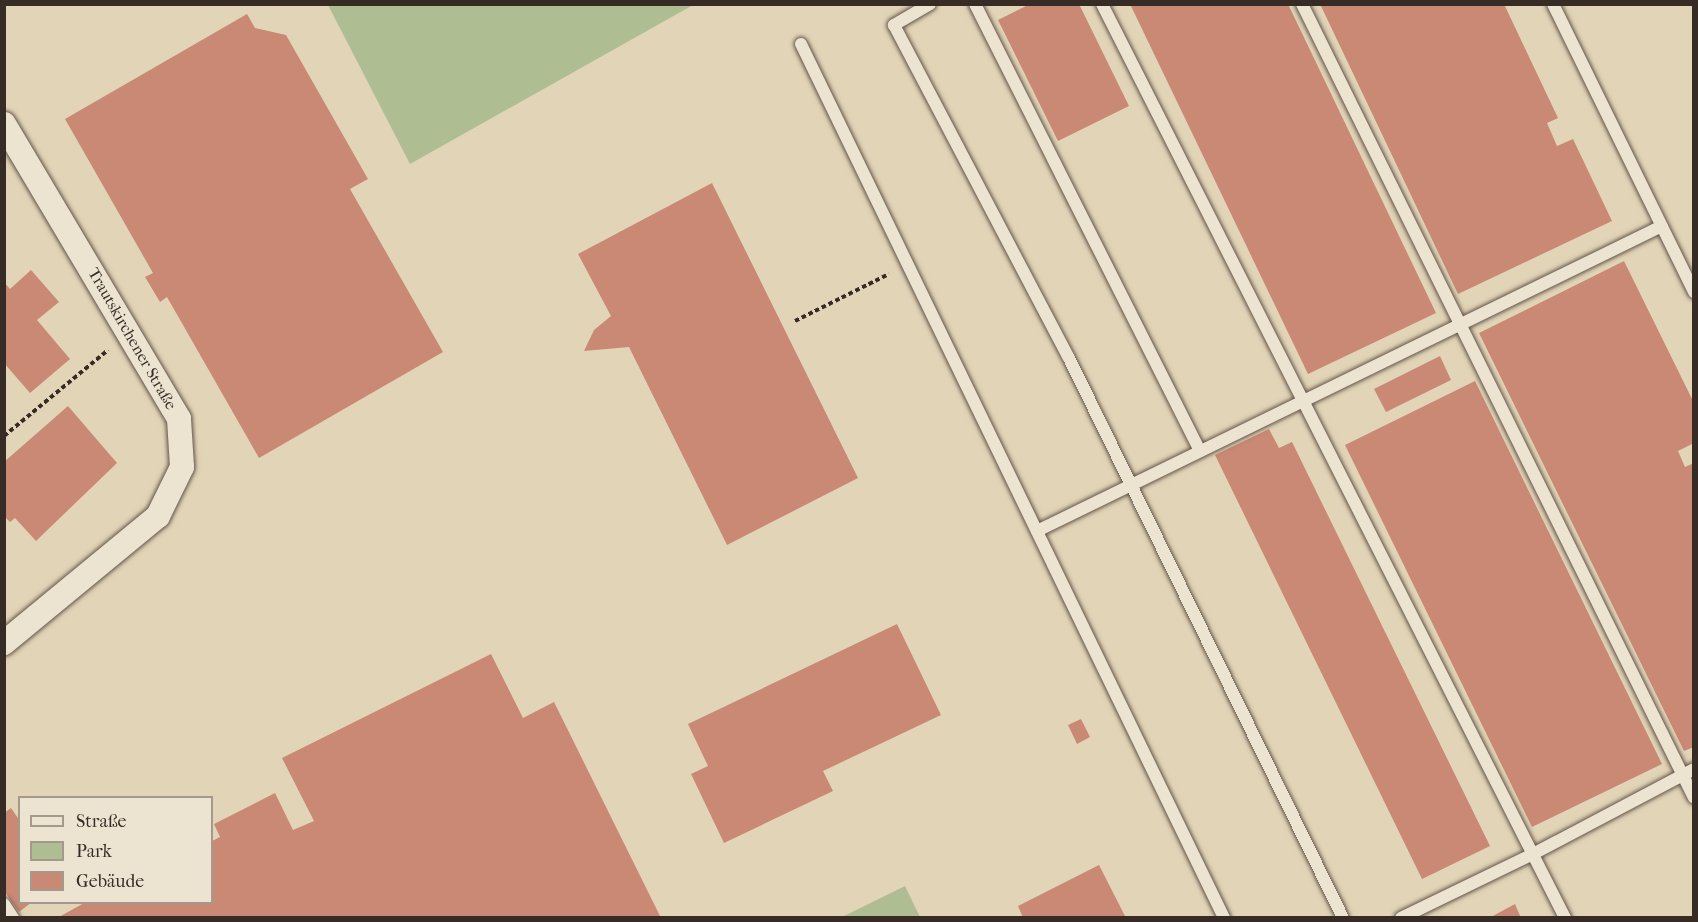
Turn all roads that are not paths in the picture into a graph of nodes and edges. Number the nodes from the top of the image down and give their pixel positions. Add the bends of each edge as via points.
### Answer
1 (930, 4) edge
2 (975, 4) edge
3 (1102, 4) edge
4 (1302, 4) edge
5 (1553, 4) edge
6 (801, 44) dead end
7 (4, 124) edge
8 (1662, 226) junction
9 (1694, 292) edge
10 (1459, 325) junction
11 (1304, 399) junction
12 (1200, 451) junction
13 (1131, 484) junction
14 (1037, 531) junction
15 (4, 643) edge
16 (1688, 772) edge
17 (1694, 798) edge
18 (1533, 854) junction
19 (4, 904) edge
20 (13, 918) edge
21 (1224, 918) edge
22 (1343, 918) edge
23 (1401, 918) edge
24 (1565, 918) edge

1 - 13 lane via 894,25
2 - 12 lane
3 - 11 lane
4 - 10 lane
5 - 8 lane
6 - 14 lane
7 - 15 street, Trautskirchener Straße via 179,418 182,467 158,516
8 - 9 lane
8 - 10 lane
10 - 11 lane
10 - 16 lane
11 - 12 lane
11 - 18 lane
12 - 13 lane
13 - 14 lane
13 - 22 lane
14 - 21 lane
16 - 17 lane
16 - 18 lane
18 - 23 lane
18 - 24 lane
19 - 20 lane

